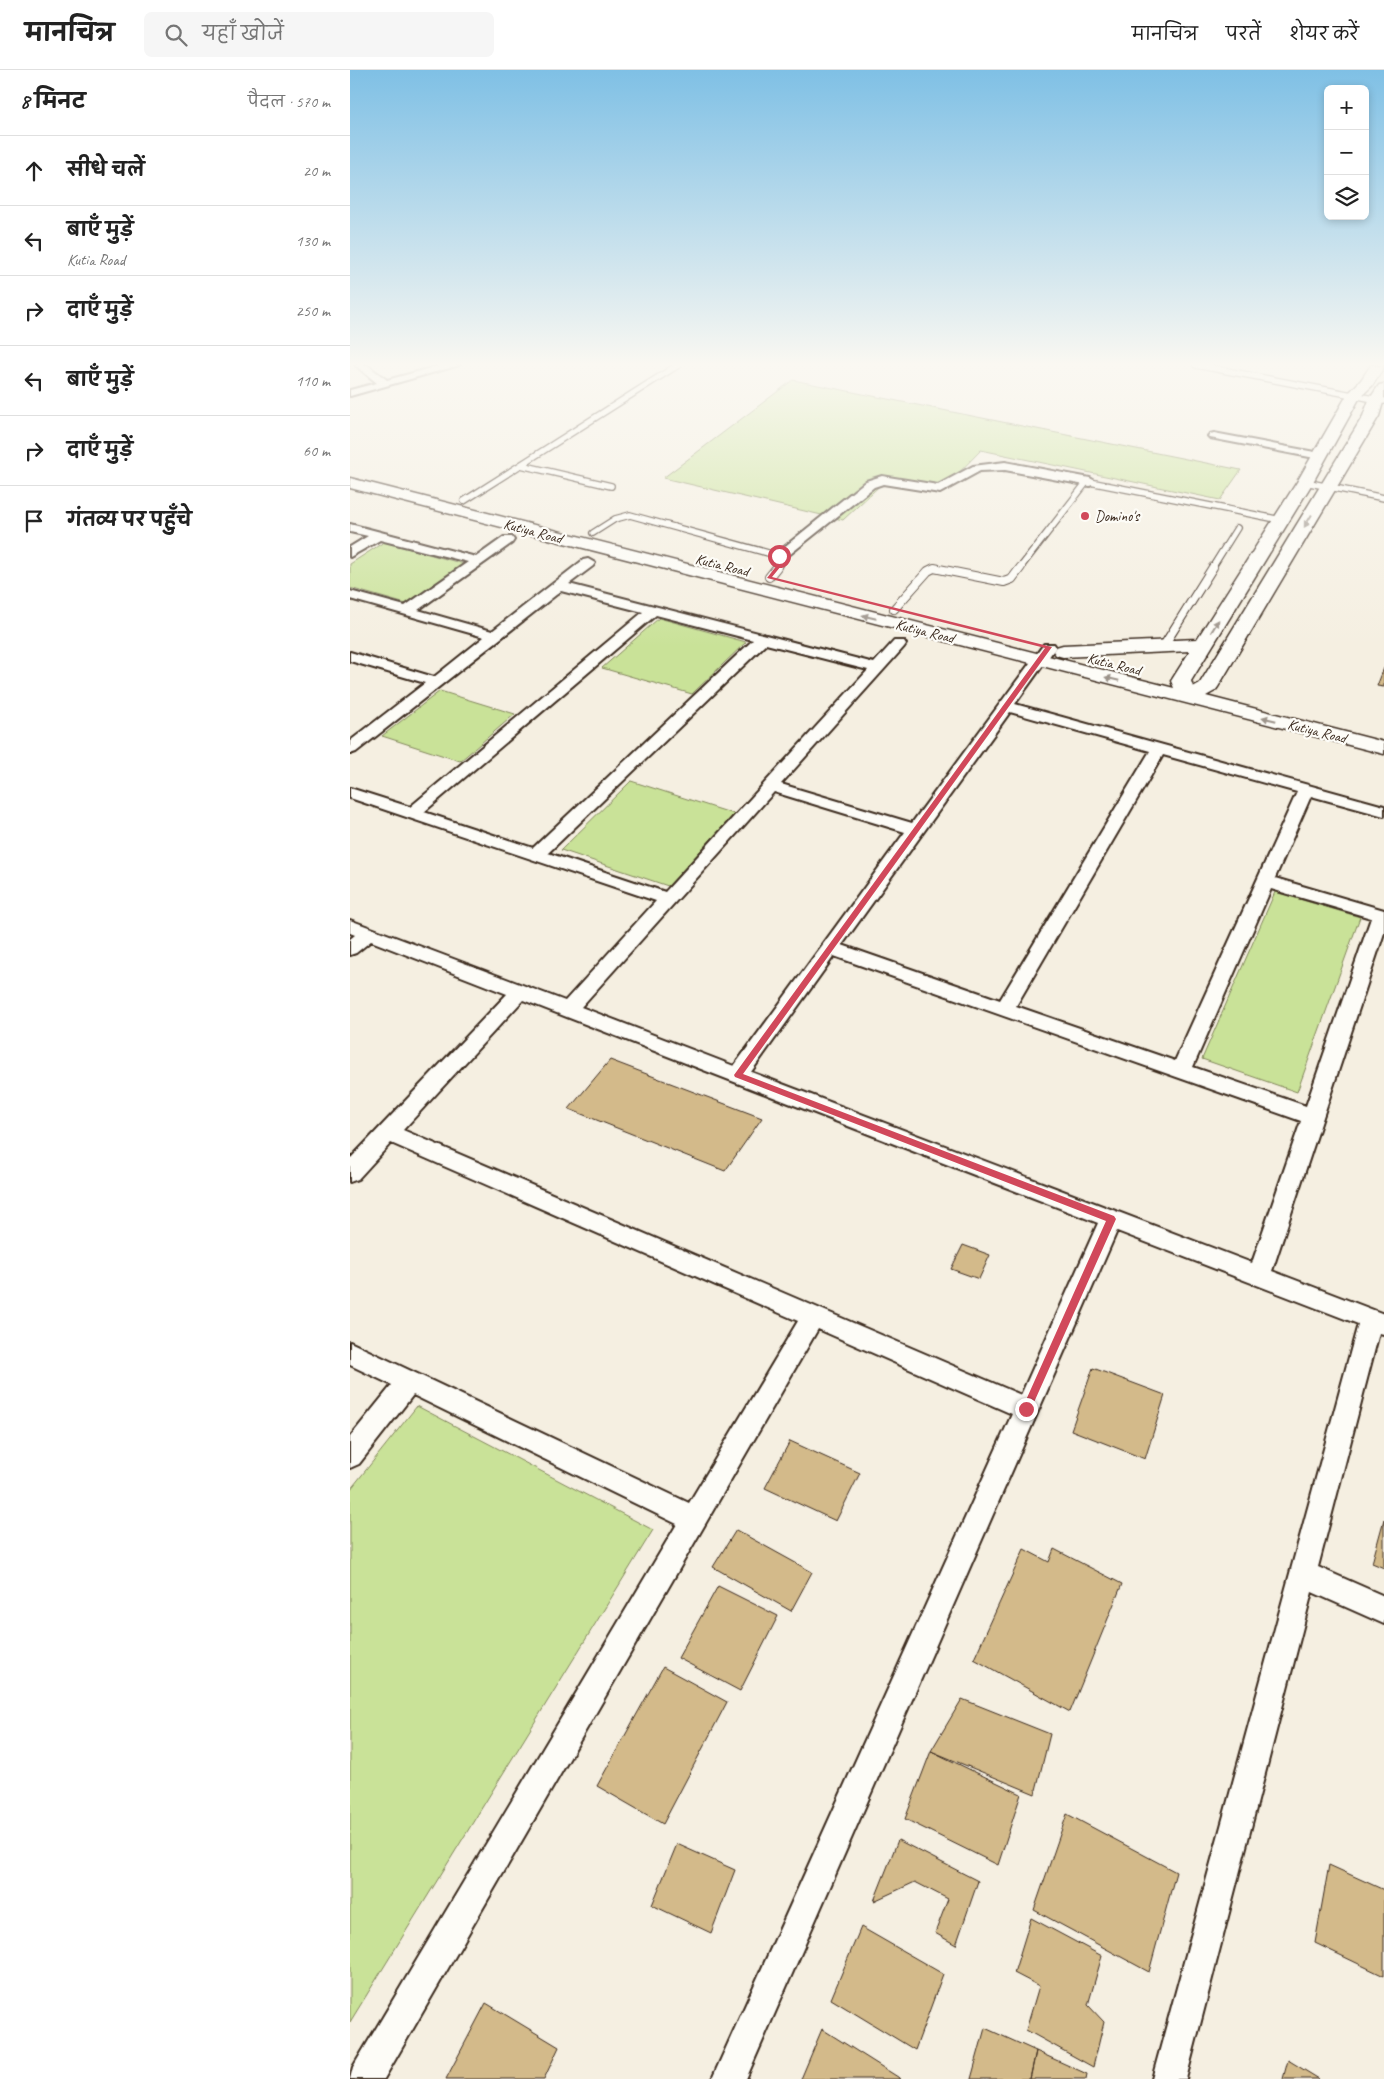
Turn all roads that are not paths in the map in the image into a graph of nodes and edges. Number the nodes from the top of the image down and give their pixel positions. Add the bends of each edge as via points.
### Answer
1 (531, 459) edge
2 (1318, 459) edge
3 (1345, 459) edge
4 (521, 465) junction
5 (350, 472) edge
6 (1090, 482) junction
7 (1305, 482) junction
8 (350, 483) edge
9 (611, 486) dead end
10 (1328, 487) junction
11 (380, 491) junction
12 (350, 494) edge
13 (1384, 498) edge
14 (464, 501) junction
15 (1282, 520) junction
16 (350, 528) edge
17 (1237, 528) dead end
18 (593, 533) junction
19 (378, 535) junction
20 (508, 540) dead end
21 (350, 554) edge
22 (779, 556) junction
23 (477, 562) junction
24 (588, 563) dead end
25 (768, 577) junction
26 (1242, 584) junction
27 (559, 586) junction
28 (1267, 590) junction
29 (350, 595) edge
30 (894, 609) junction
31 (654, 610) junction
32 (406, 612) junction
33 (494, 636) junction
34 (763, 639) junction
35 (899, 644) dead end
36 (1203, 645) junction
37 (1163, 647) junction
38 (1050, 653) junction
39 (357, 658) edge
40 (877, 668) junction
41 (350, 670) edge
42 (1181, 681) junction
43 (436, 682) junction
44 (1208, 688) junction
45 (1188, 698) junction
46 (1006, 706) junction
47 (1384, 732) edge
48 (1384, 748) edge
49 (350, 749) edge
50 (1159, 749) junction
51 (770, 786) junction
52 (1306, 789) junction
53 (350, 792) edge
54 (1384, 811) edge
55 (413, 814) junction
56 (916, 830) junction
57 (536, 855) junction
58 (1265, 881) junction
59 (668, 899) junction
60 (1382, 916) edge
61 (359, 930) edge
62 (830, 948) junction
63 (350, 949) edge
64 (520, 992) junction
65 (1004, 1009) junction
66 (568, 1010) junction
67 (1181, 1071) junction
68 (738, 1075) junction
69 (1313, 1117) junction
70 (388, 1132) junction
71 (350, 1173) edge
72 (1111, 1219) junction
73 (1259, 1276) junction
74 (813, 1316) junction
75 (1378, 1321) edge
76 (350, 1353) edge
77 (409, 1382) junction
78 (1026, 1409) junction
79 (350, 1456) edge
80 (694, 1520) junction
81 (1303, 1574) junction
82 (1384, 1610) edge
83 (366, 2079) edge
84 (729, 2079) edge
85 (1169, 2079) edge

1 - 4 lane
2 - 7 street
3 - 10 street
4 - 9 lane
4 - 14 lane
5 - 14 street, Kutia Road
6 - 15 lane
6 - 22 street via 1005,466 977,468 940,489 882,480 870,484
6 - 30 lane via 1012,579 994,581 934,568
7 - 10 lane
7 - 15 street
8 - 11 street, Kutiya Road
10 - 13 lane
10 -> 28 street
11 - 12 street
38 -> 11 street, Kutiya Road
14 - 18 street, Kutia Road
15 - 26 street
16 - 19 street
17 - 37 lane
18 - 22 lane via 616,517 630,515
18 - 25 street, Kutia Road
19 - 21 street
19 - 23 street
20 - 23 street
22 - 25 lane via 784,560 782,564
23 - 32 street
24 - 27 street
25 - 30 street, Kutia Road
26 - 28 street
36 -> 26 street
27 - 31 street
27 - 33 street
28 - 44 street
29 - 32 street
30 - 38 street, Kutia Road
31 - 34 street
31 - 55 street
32 - 33 street
33 - 43 street
34 - 40 street
34 - 57 street
35 - 40 street
36 - 37 street
36 - 42 street
37 - 38 street
38 - 42 street, Kutia Road
45 -> 38 street, Kutiya Road
38 - 46 street
39 - 41 street
39 - 43 street
40 - 51 street
42 - 44 street, Kutia Road
42 - 45 street
43 - 49 street
44 - 45 street
44 - 47 street, Kutia Road
48 -> 45 street, Kutiya Road
46 - 50 street
46 - 56 street
50 - 52 street
50 - 65 street
51 - 56 street
51 - 59 street
52 - 54 street
52 - 58 street
53 - 55 street
55 - 57 street
56 - 62 street
57 - 59 street
58 - 60 street
58 - 67 street
59 - 66 street
60 - 69 street
61 - 63 street
61 - 64 street
62 - 65 street
62 - 68 street
64 - 66 street
64 - 70 street
65 - 67 street
66 - 68 street
67 - 69 street
68 - 72 street
69 - 73 street
70 - 71 street
70 - 74 street
72 - 73 street
72 - 78 street
73 - 75 street
74 - 78 street
74 - 80 street
75 - 81 street
76 - 77 street
77 - 79 street
77 - 80 street
78 - 84 street
80 - 83 street
81 - 82 street
81 - 85 street

